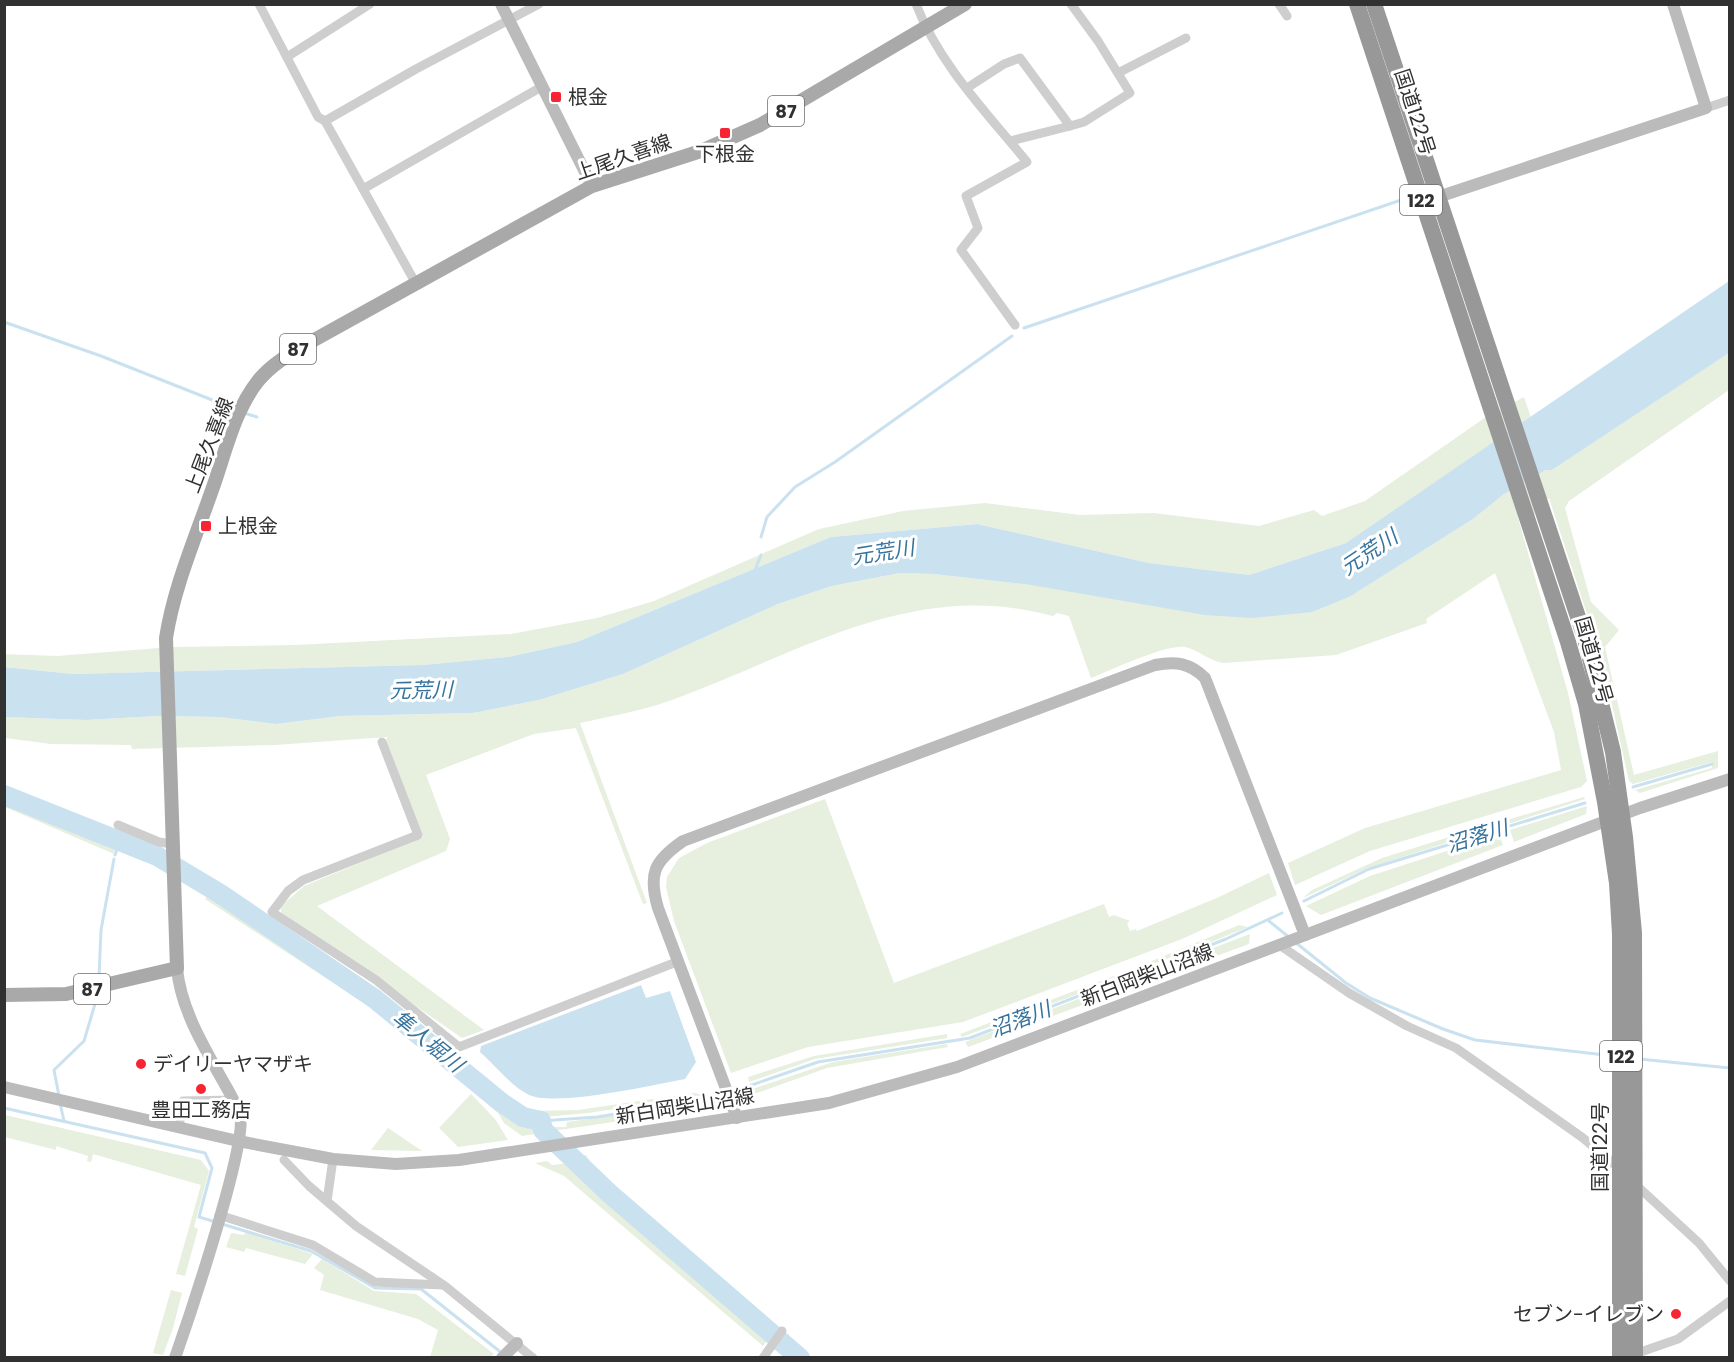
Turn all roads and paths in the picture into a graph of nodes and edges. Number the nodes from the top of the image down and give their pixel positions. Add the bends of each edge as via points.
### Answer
1 (259, 4) edge
2 (370, 4) edge
3 (501, 4) edge
4 (538, 4) edge
5 (916, 4) edge
6 (965, 4) edge
7 (1071, 4) edge
8 (1279, 4) edge
9 (1357, 4) edge
10 (1374, 4) edge
11 (1672, 4) edge
12 (1287, 16) dead end
13 (509, 20) junction
14 (925, 28) junction
15 (1186, 38) dead end
16 (287, 57) junction
17 (1118, 73) junction
18 (543, 86) junction
19 (967, 88) junction
20 (1730, 100) edge
21 (1706, 108) junction
22 (325, 121) junction
23 (1070, 126) junction
24 (1010, 141) junction
25 (592, 186) junction
26 (363, 189) junction
27 (1439, 197) junction
28 (1422, 202) junction
29 (415, 282) junction
30 (1015, 325) dead end
31 (1495, 389) junction
32 (382, 742) dead end
33 (1730, 779) edge
34 (1616, 818) junction
35 (118, 825) dead end
36 (172, 848) junction
37 (1305, 935) junction
38 (1281, 946) junction
39 (679, 961) junction
40 (177, 968) junction
41 (4, 995) edge
42 (4, 1087) edge
43 (233, 1100) junction
44 (737, 1118) junction
45 (178, 1127) junction
46 (238, 1141) junction
47 (333, 1159) junction
48 (284, 1160) dead end
49 (1621, 1170) junction
50 (1635, 1184) junction
51 (327, 1201) junction
52 (219, 1215) junction
53 (1730, 1281) edge
54 (446, 1286) junction
55 (1730, 1301) edge
56 (782, 1331) dead end
57 (517, 1343) junction
58 (1629, 1356) edge
59 (175, 1358) edge
60 (502, 1358) edge
61 (533, 1358) edge
62 (764, 1358) edge

1 - 16 street
2 - 16 street
3 - 13 street
4 - 13 street
5 - 14 street
6 - 14 main road, 上尾久喜線 / 87
7 - 17 street
8 - 12 street
9 - 28 highway, 国道122号 / 122
10 - 27 highway, 国道122号 / 122
11 - 21 street
13 - 18 street
13 - 22 street
14 - 19 street
14 - 25 main road, 上尾久喜線 / 87 via 760,125 701,151
15 - 17 street
16 - 22 street via 318,117
17 - 23 street via 1130,93 1084,122
18 - 25 street
18 - 26 street
19 - 23 street via 1020,58
19 - 24 street
20 - 21 street
21 - 27 street
22 - 26 street
23 - 24 street
24 - 30 street via 1027,162 966,196 978,228 961,250
25 - 29 main road, 上尾久喜線 / 87
26 - 29 street
27 - 28 street
27 - 31 highway, 国道122号 / 122
28 - 31 highway, 国道122号 / 122
29 - 36 main road, 上尾久喜線 / 87 via 285,357 259,380 240,413 172,606 166,650
31 - 34 highway, 国道122号 / 122 via 1535,513 1585,638 1612,752
32 - 39 street via 418,834 303,880 288,891 272,912 376,980 459,1047
33 - 34 street, 新白岡柴山沼線
34 - 37 street, 新白岡柴山沼線
34 - 49 highway, 国道122号 / 122
34 - 50 highway, 国道122号 / 122 via 1630,881 1635,969
35 - 36 street
36 - 40 main road, 上尾久喜線 / 87
37 - 38 street, 新白岡柴山沼線
37 - 39 street via 1213,693 1193,667 1169,662 683,841 658,862 653,882 658,908
38 - 44 street, 新白岡柴山沼線 via 902,1085 829,1104
38 - 49 street via 1359,999 1456,1048 1583,1138
39 - 44 street
40 - 41 main road, 87 via 66,994
40 - 43 street via 182,994
42 - 45 street
43 - 45 street via 183,1101
43 - 46 street via 241,1119
44 - 47 street, 新白岡柴山沼線 via 425,1164
45 - 46 street
46 - 47 street
46 - 52 street
47 - 51 street
48 - 51 street
49 - 50 street
49 - 58 highway, 国道122号 / 122
50 - 53 street via 1699,1243
50 - 58 highway, 国道122号 / 122
51 - 54 street via 356,1226
52 - 54 street via 313,1245 375,1282
52 - 59 street
54 - 57 street
55 - 58 street via 1678,1339
56 - 62 street
57 - 60 street
57 - 61 street

